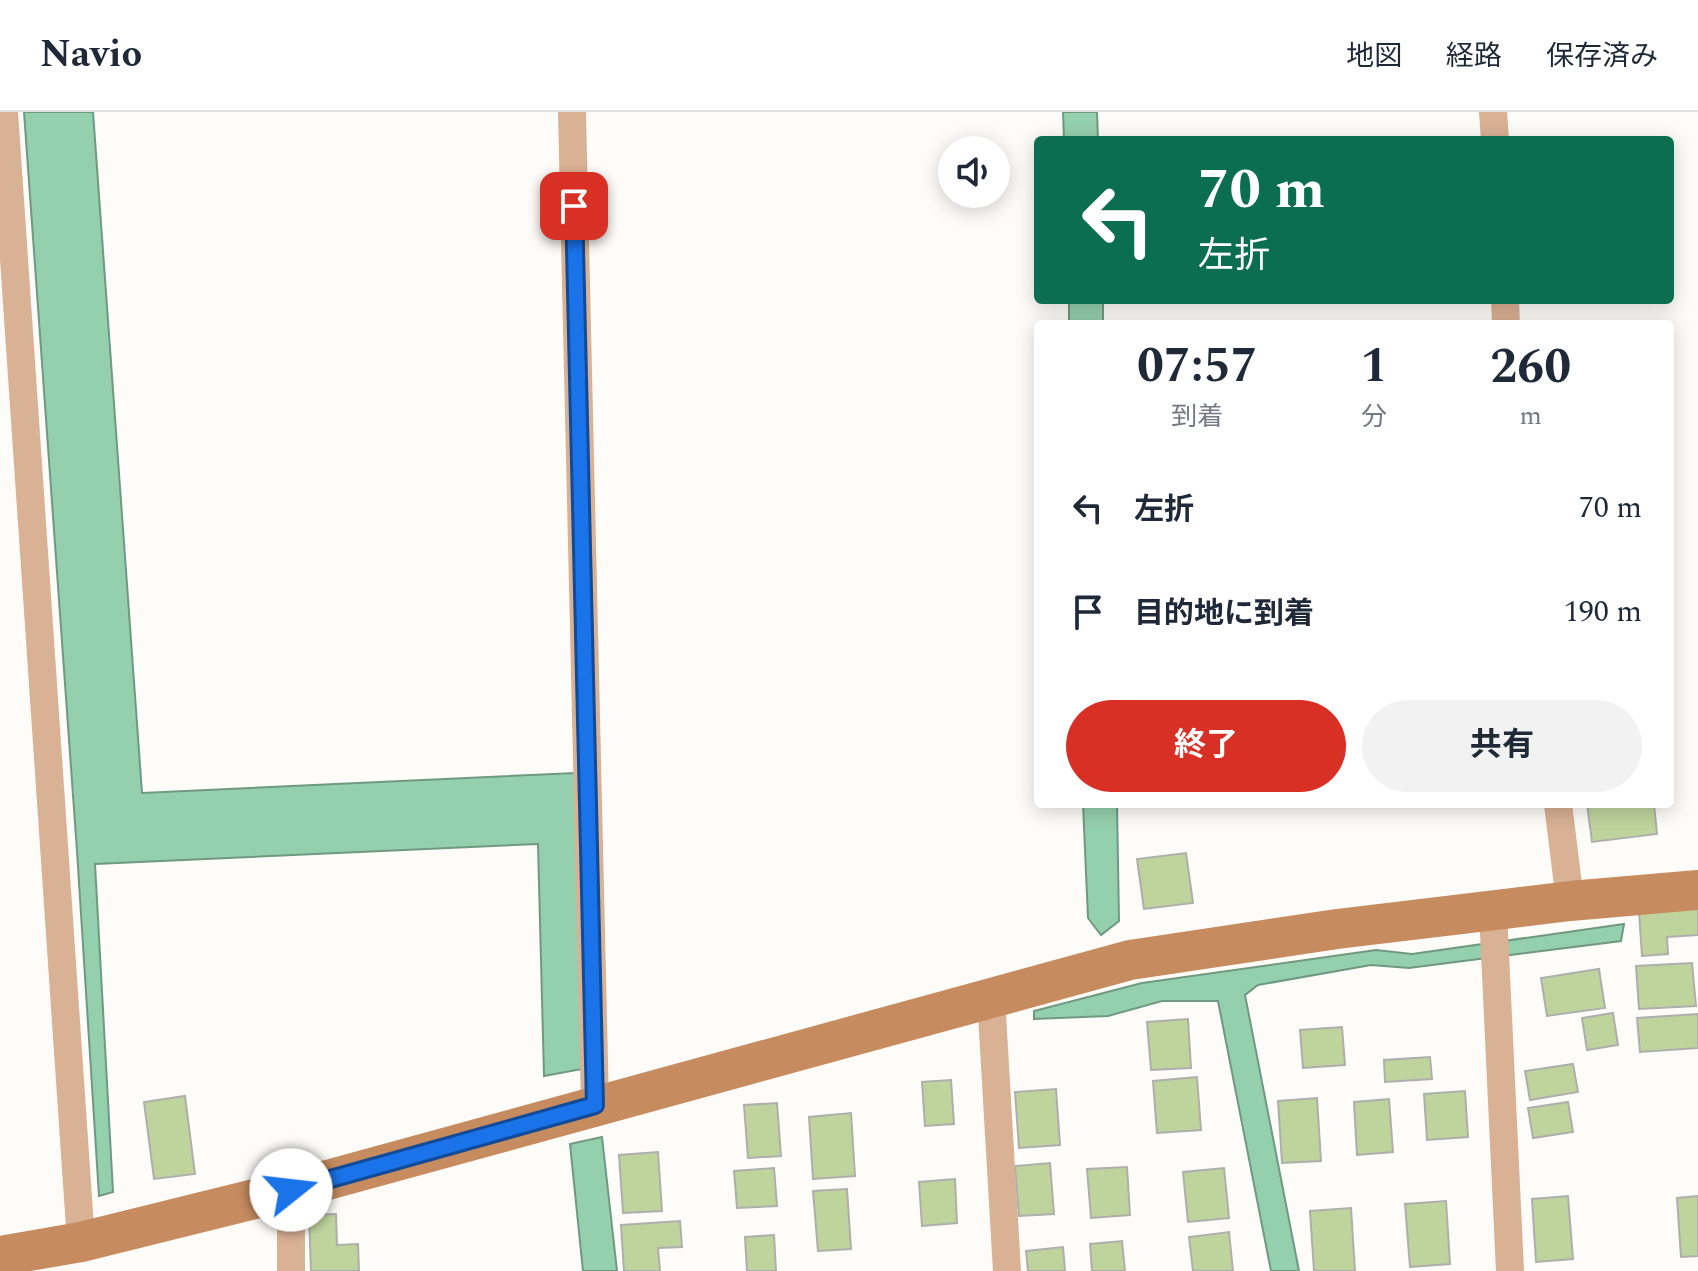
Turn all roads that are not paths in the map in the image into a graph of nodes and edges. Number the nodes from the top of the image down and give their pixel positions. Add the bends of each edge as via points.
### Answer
1 (4, 112) edge
2 (572, 112) edge
3 (1493, 112) edge
4 (1495, 136) edge
5 (9, 291) edge
6 (1558, 808) edge
7 (1698, 890) edge
8 (1570, 901) junction
9 (1493, 922) junction
10 (991, 997) junction
11 (595, 1105) junction
12 (291, 1190) junction
13 (81, 1242) junction
14 (0, 1256) edge
15 (1510, 1268) edge
16 (291, 1271) edge
17 (1007, 1271) edge

1 - 5 street
2 - 11 street
3 - 4 street
5 - 13 street
6 - 8 street
7 - 8 street
8 - 9 street
9 - 10 street via 1337,929 1130,960
9 - 15 street
10 - 11 street
10 - 17 street
11 - 12 street
12 - 13 street
12 - 16 street
13 - 14 street

